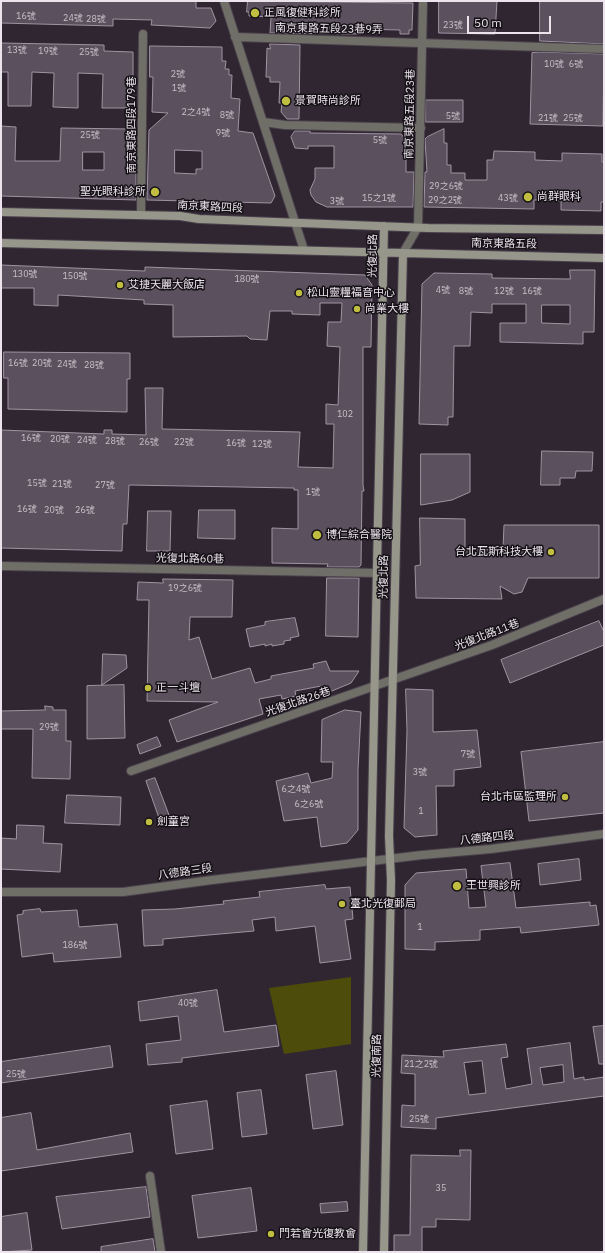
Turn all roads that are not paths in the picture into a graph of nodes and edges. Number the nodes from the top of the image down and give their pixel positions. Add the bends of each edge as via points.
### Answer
1 (224, 1) edge
2 (423, 1) edge
3 (143, 34) dead end
4 (236, 37) junction
5 (422, 42) junction
6 (604, 49) edge
7 (263, 122) junction
8 (421, 128) junction
9 (1, 212) edge
10 (141, 215) junction
11 (295, 222) junction
12 (384, 226) junction
13 (418, 227) junction
14 (604, 230) edge
15 (1, 243) edge
16 (304, 250) junction
17 (384, 253) junction
18 (403, 253) junction
19 (604, 258) edge
20 (1, 566) edge
21 (378, 573) junction
22 (604, 599) edge
23 (393, 680) junction
24 (376, 686) junction
25 (131, 771) dead end
26 (604, 834) edge
27 (391, 860) junction
28 (372, 861) junction
29 (1, 892) edge
30 (150, 1176) dead end
31 (161, 1252) edge
32 (363, 1252) edge
33 (384, 1252) edge

1 - 4 street
2 - 5 street, 南京東路五段23巷
3 - 10 street, 南京東路四段179巷
4 - 5 street, 南京東路五段23巷9弄
4 - 7 street
5 - 6 street, 南京東路五段23巷9弄
5 - 8 street, 南京東路五段23巷
7 - 8 street via 285,125
7 - 11 street
8 - 13 street, 南京東路五段23巷
9 - 10 main road, 南京東路四段
10 - 11 main road, 南京東路四段
11 - 12 main road, 南京東路四段
11 - 16 street
12 - 13 main road, 南京東路四段
12 - 17 main road, 光復北路
13 - 14 main road, 南京東路五段
13 - 18 street, 光復北路
15 - 16 main road
16 - 17 main road
17 - 18 main road
17 - 21 main road, 光復北路
18 - 19 main road, 南京東路五段
18 - 23 main road, 光復北路
20 - 21 street, 光復北路60巷
21 - 24 main road, 光復北路
22 - 23 street, 光復北路11巷 via 492,645
23 - 24 street, 光復北路11巷
23 - 27 main road, 光復北路 via 389,836
24 - 25 street, 光復北路26巷
24 - 28 main road, 光復北路
26 - 27 street, 八德路四段
27 - 28 street, 八德路四段
27 - 33 main road, 光復南路
28 - 29 street, 八德路三段 via 123,892
28 - 32 main road, 光復南路
30 - 31 street

